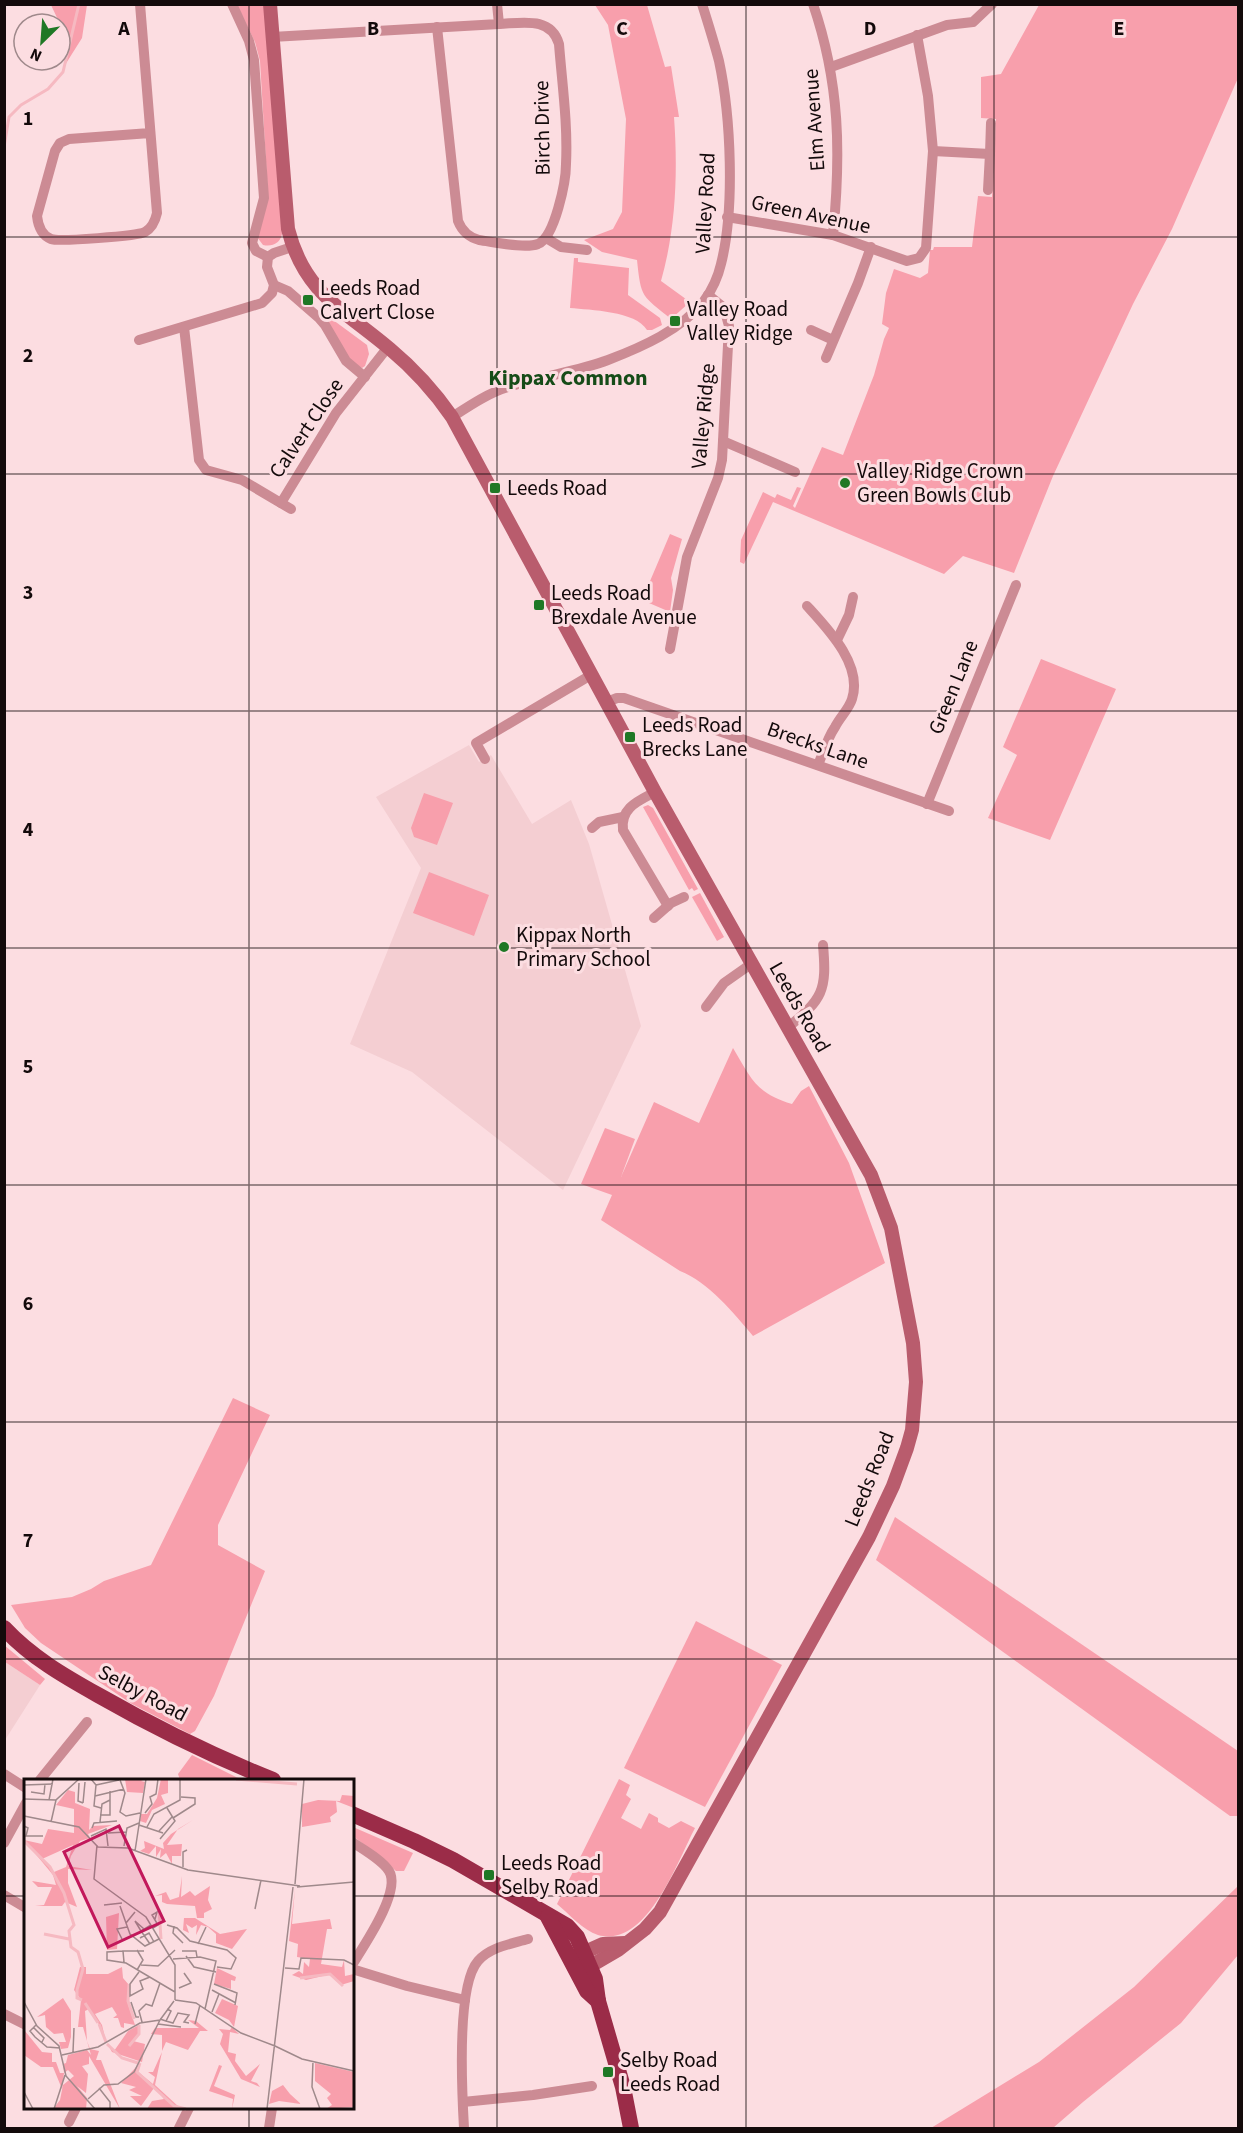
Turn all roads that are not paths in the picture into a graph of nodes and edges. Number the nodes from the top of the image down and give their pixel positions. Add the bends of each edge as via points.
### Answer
1 (140, 4) edge
2 (232, 4) edge
3 (270, 4) edge
4 (497, 4) edge
5 (813, 4) edge
6 (992, 4) edge
7 (703, 5) edge
8 (499, 24) junction
9 (436, 27) junction
10 (917, 35) junction
11 (272, 37) junction
12 (831, 67) junction
13 (991, 123) dead end
14 (150, 133) junction
15 (933, 152) junction
16 (990, 154) junction
17 (988, 190) dead end
18 (727, 217) junction
19 (833, 235) junction
20 (546, 238) junction
21 (871, 246) junction
22 (292, 247) junction
23 (587, 250) dead end
24 (268, 257) junction
25 (274, 285) junction
26 (708, 295) junction
27 (184, 327) junction
28 (812, 330) dead end
29 (139, 340) dead end
30 (833, 340) junction
31 (388, 347) junction
32 (826, 358) dead end
33 (365, 377) junction
34 (452, 417) junction
35 (723, 441) junction
36 (795, 472) dead end
37 (280, 502) junction
38 (291, 509) dead end
39 (1016, 585) dead end
40 (853, 597) dead end
41 (807, 606) dead end
42 (837, 640) junction
43 (670, 649) dead end
44 (591, 675) junction
45 (607, 702) junction
46 (485, 759) dead end
47 (818, 765) junction
48 (655, 792) junction
49 (927, 804) junction
50 (949, 812) dead end
51 (623, 817) junction
52 (592, 828) dead end
53 (684, 897) dead end
54 (668, 906) junction
55 (654, 918) dead end
56 (823, 945) dead end
57 (751, 964) junction
58 (706, 1007) dead end
59 (788, 1028) junction
60 (4, 1628) edge
61 (87, 1722) dead end
62 (4, 1774) edge
63 (41, 1779) edge
64 (271, 1779) edge
65 (24, 1787) edge
66 (24, 1807) edge
67 (354, 1815) edge
68 (4, 1843) edge
69 (354, 1844) edge
70 (4, 1895) edge
71 (24, 1907) edge
72 (528, 1940) dead end
73 (354, 1963) edge
74 (581, 1963) junction
75 (354, 1968) edge
76 (465, 2000) junction
77 (6, 2016) edge
78 (24, 2024) edge
79 (592, 2086) dead end
80 (463, 2102) junction
81 (76, 2109) edge
82 (188, 2109) edge
83 (272, 2109) edge
84 (69, 2122) dead end
85 (178, 2128) edge
86 (269, 2128) edge
87 (464, 2128) edge
88 (632, 2128) edge

1 - 14 street
2 - 24 street via 254,60 264,198 252,243 256,251
3 - 11 main road, Leeds Road
4 - 8 street
5 - 12 street, Elm Avenue
6 - 10 street via 973,22
7 - 18 street, Valley Road via 719,61 725,105 729,158
8 - 9 street
8 - 20 street, Birch Drive via 541,23 553,31 559,44 566,164
9 - 11 street
9 - 20 street via 461,228 472,238 530,246
10 - 12 street
10 - 15 street
11 - 22 main road, Leeds Road via 283,187
12 - 19 street, Elm Avenue via 838,157
13 - 16 street
14 - 14 street via 157,213 152,226 140,234 58,240 45,235 37,216 60,143
15 - 16 street
15 - 21 street, Green Avenue via 926,248 919,258 907,261
16 - 17 street
18 - 19 street, Green Avenue
18 - 26 street, Valley Road via 722,263
19 - 21 street, Green Avenue
20 - 23 street via 561,247
21 - 30 street
22 - 24 street
22 - 31 main road, Leeds Road via 325,297
24 - 25 street via 267,267
25 - 27 street via 267,298 255,306
25 - 33 street, Calvert Close via 288,291 319,318 346,361
26 - 34 street, Valley Road via 684,321 654,339 608,360 506,387
26 - 35 street, Valley Ridge via 724,308 729,326
27 - 29 street
27 - 37 street, Calvert Close via 202,466 242,480
28 - 30 street
30 - 32 street
31 - 33 street, Calvert Close
31 - 34 main road, Leeds Road via 429,386
33 - 37 street, Calvert Close via 336,413
34 - 44 main road, Leeds Road
35 - 36 street
35 - 43 street, Valley Ridge via 718,478 685,566
37 - 38 street, Calvert Close
39 - 49 street, Green Lane
40 - 42 street
41 - 42 street
42 - 47 street via 852,671 854,689
44 - 45 main road, Leeds Road
44 - 46 street via 476,743
45 - 47 street, Brecks Lane via 624,699
45 - 48 main road, Leeds Road
47 - 49 street, Brecks Lane
48 - 51 street via 630,806
48 - 57 main road, Leeds Road
49 - 50 street, Brecks Lane
51 - 52 street via 599,822
51 - 54 street via 623,830
53 - 54 street
54 - 55 street
56 - 59 street via 822,991 813,1006
57 - 58 street, Leeds Road via 724,983
57 - 59 main road, Leeds Road
59 - 74 main road, Leeds Road via 871,1175 891,1228 916,1363 912,1430 901,1467 869,1537 669,1896 645,1929 626,1943 609,1943
60 - 64 highway, Selby Road via 38,1658 102,1698
61 - 63 street
62 - 65 street
66 - 68 street
67 - 74 highway via 453,1860 567,1926 577,1937
69 - 73 street via 388,1870 392,1881 382,1913
70 - 71 street
72 - 76 street via 491,1950 478,1960 470,1974
74 - 88 highway via 587,1991 598,2001
75 - 76 street
76 - 80 street
77 - 78 street
79 - 80 street
80 - 87 street
81 - 84 street
82 - 85 street
83 - 86 street

